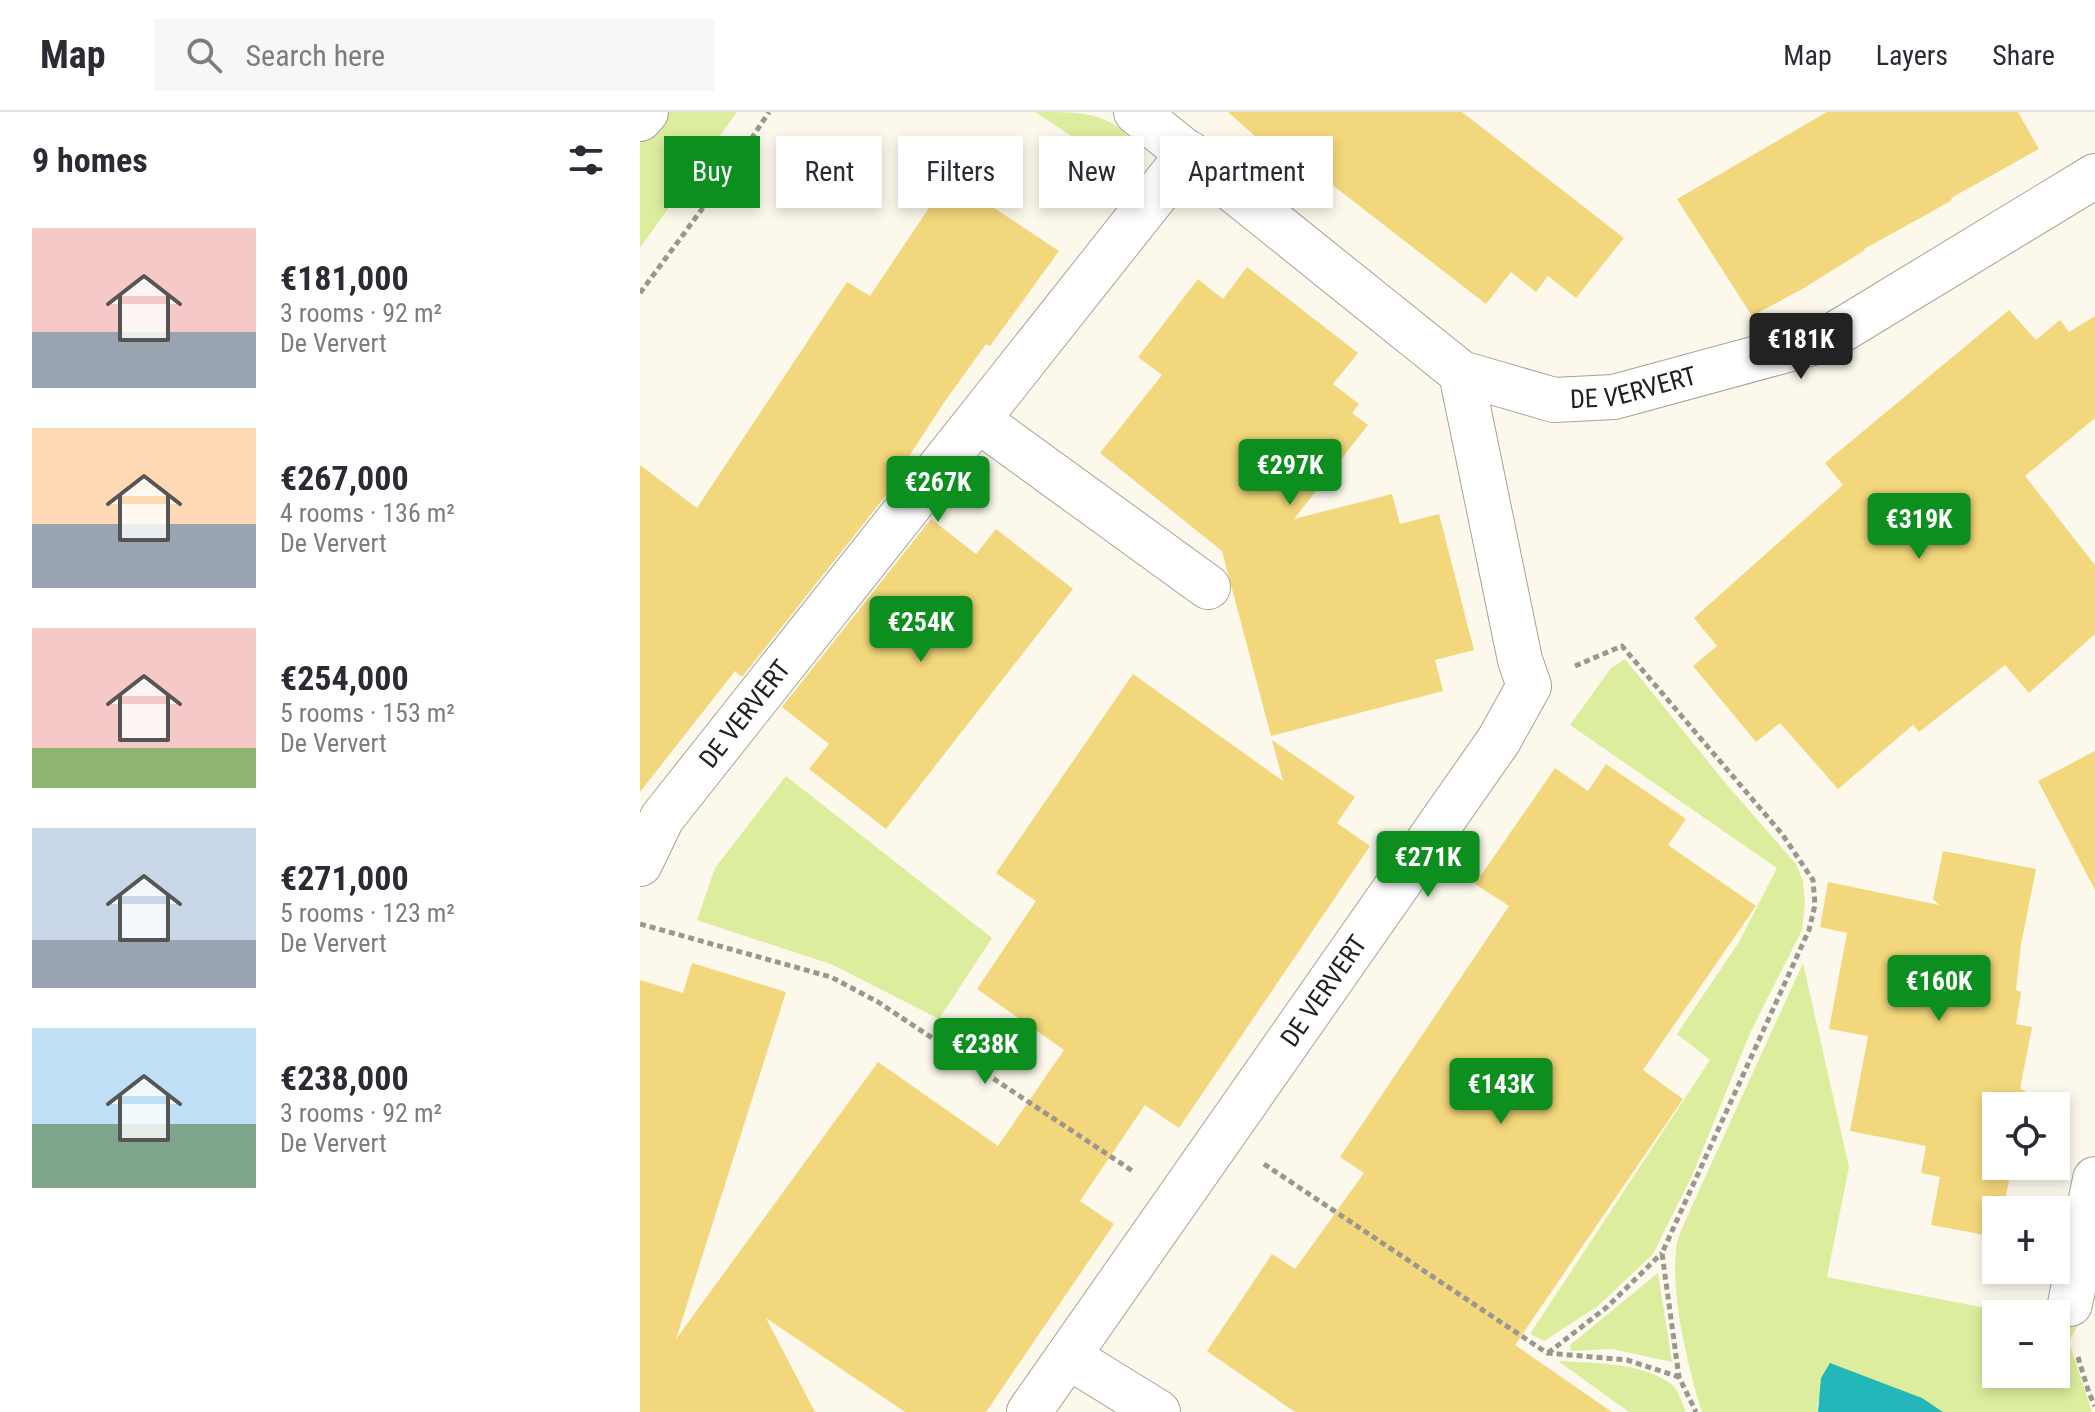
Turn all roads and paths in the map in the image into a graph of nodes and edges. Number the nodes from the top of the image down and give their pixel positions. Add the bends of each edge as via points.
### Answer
1 (646, 112) edge
2 (769, 112) edge
3 (1136, 112) edge
4 (640, 119) edge
5 (1167, 136) edge
6 (2095, 176) edge
7 (1160, 190) edge
8 (1257, 208) edge
9 (640, 293) edge
10 (1461, 373) junction
11 (978, 420) junction
12 (1208, 587) dead end
13 (1529, 686) junction
14 (640, 864) edge
15 (640, 924) edge
16 (1221, 1135) junction
17 (2095, 1179) edge
18 (1176, 1199) junction
19 (1662, 1253) junction
20 (2070, 1304) dead end
21 (1547, 1353) junction
22 (1069, 1357) junction
23 (1679, 1377) junction
24 (1029, 1412) edge
25 (1158, 1412) edge
26 (1696, 1412) edge

1 - 4 street
2 - 9 path
3 - 5 street, DE VERVERT
6 - 10 street, DE VERVERT via 1827,339 1614,397 1554,400
7 - 11 street, DE VERVERT
8 - 10 street, DE VERVERT
10 - 13 street
11 - 12 street
11 - 14 street, DE VERVERT via 662,818
13 - 16 street, DE VERVERT via 1499,740
13 - 19 path via 1622,646 1782,834 1813,880 1809,930
15 - 18 path via 831,977 878,1002
16 - 18 street, DE VERVERT
16 - 21 path
17 - 20 street
18 - 22 street, DE VERVERT
19 - 21 path via 1607,1307
19 - 23 path
21 - 23 path via 1627,1360
22 - 24 street, DE VERVERT
22 - 25 street
23 - 26 path

